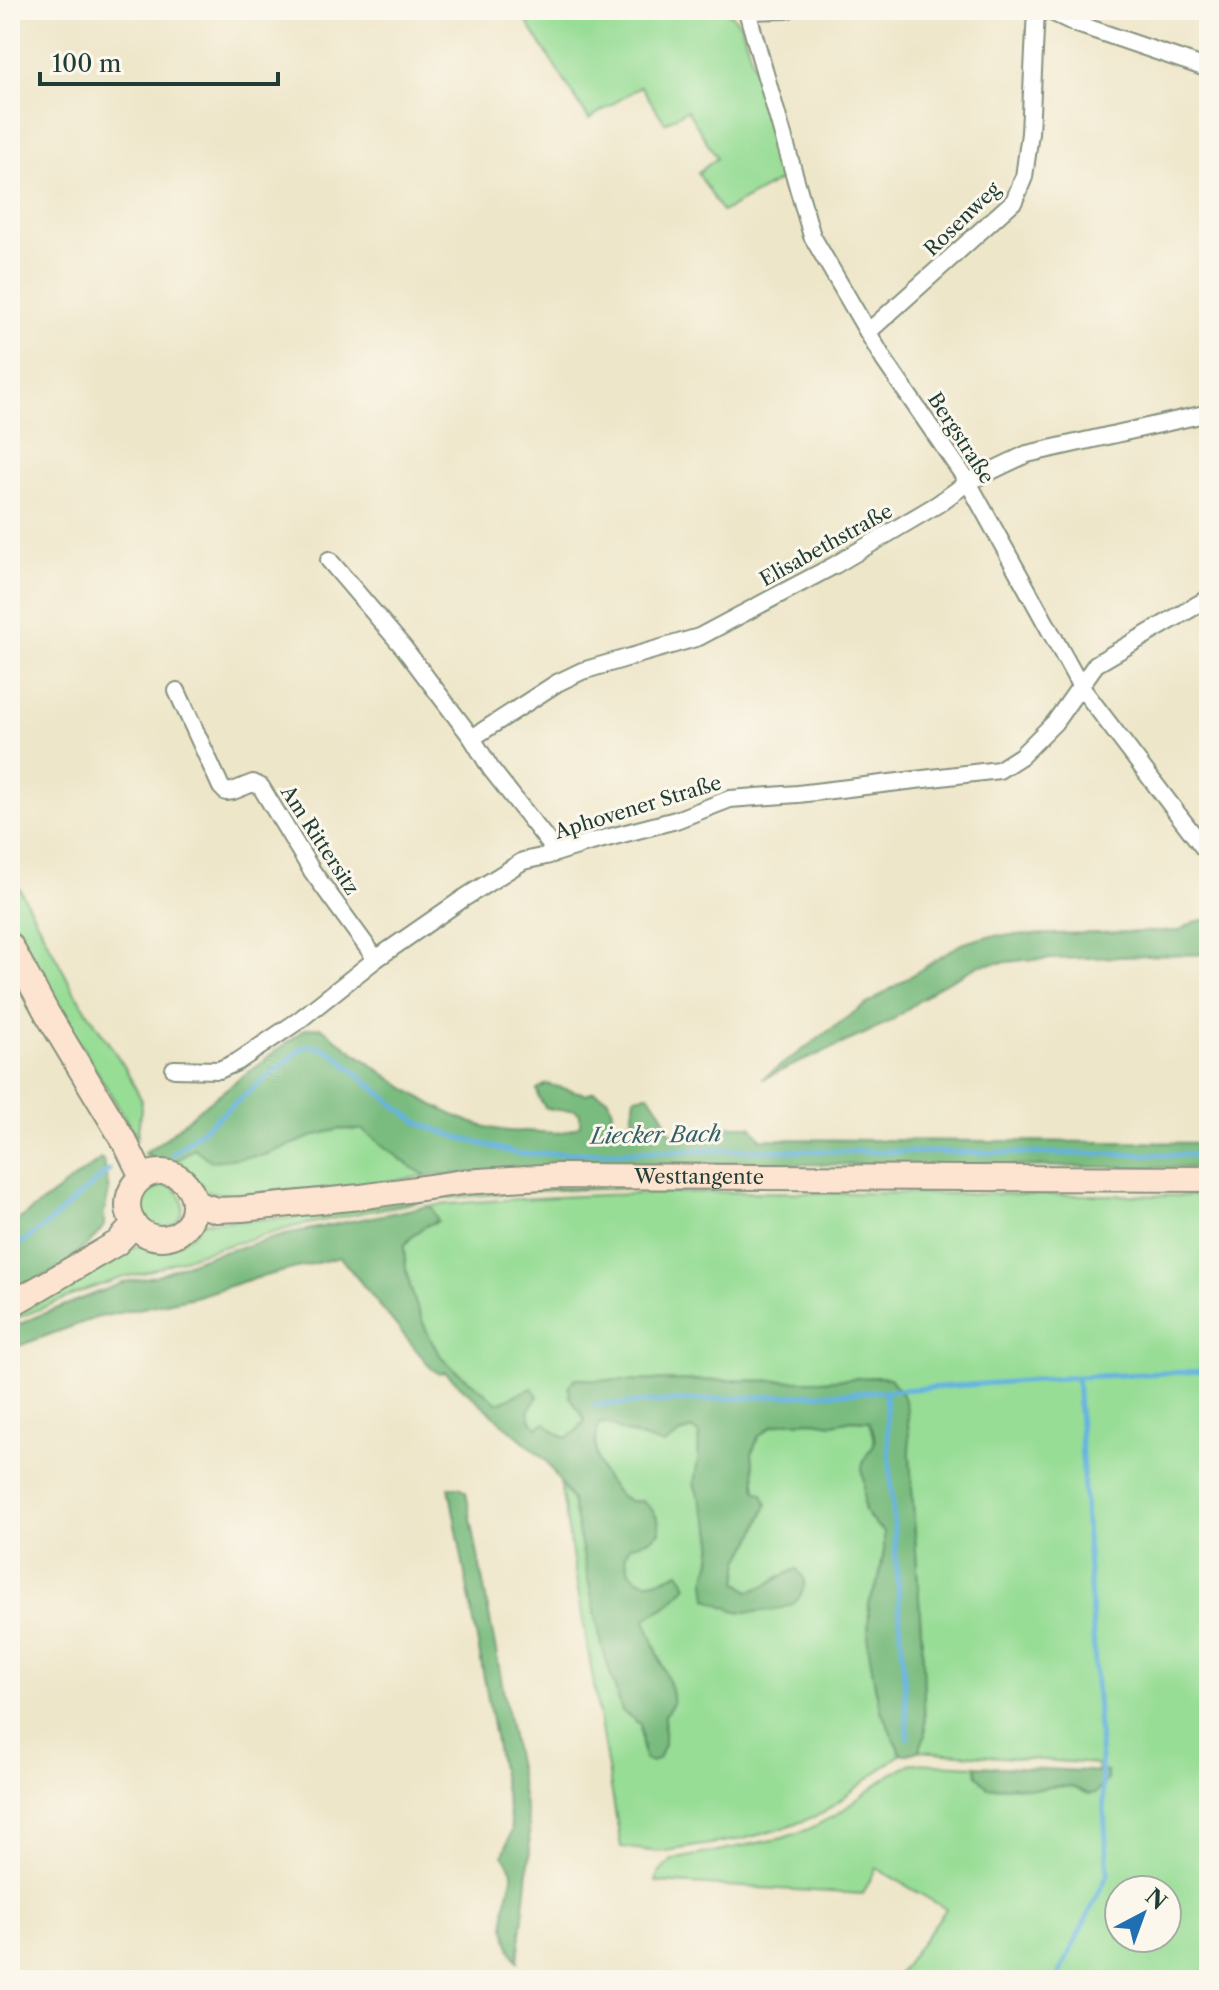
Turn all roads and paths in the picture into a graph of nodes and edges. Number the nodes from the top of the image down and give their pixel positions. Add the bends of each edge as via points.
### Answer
1 (787, 10) edge
2 (1036, 10) edge
3 (1047, 10) edge
4 (747, 11) edge
5 (1209, 69) edge
6 (868, 332) junction
7 (1209, 413) edge
8 (968, 482) junction
9 (329, 560) dead end
10 (1209, 598) edge
11 (1081, 687) junction
12 (177, 691) dead end
13 (472, 738) junction
14 (552, 854) junction
15 (1209, 855) edge
16 (10, 945) edge
17 (376, 959) junction
18 (174, 1069) dead end
19 (142, 1177) junction
20 (1209, 1179) edge
21 (194, 1203) junction
22 (134, 1225) junction
23 (10, 1305) edge

1 - 4 street
2 - 6 street, Rosenweg via 1030,133 1024,177 1014,201
3 - 5 street
4 - 6 street, Bergstraße via 812,236
6 - 8 street, Bergstraße
7 - 8 street, Elisabethstraße via 1027,454
8 - 11 street, Bergstraße
8 - 13 street, Elisabethstraße via 835,565 699,637 582,671
9 - 13 street
10 - 11 street, Aphovener Straße via 1096,664
11 - 14 street, Aphovener Straße via 1021,756 999,770 730,799 676,820
11 - 15 street, Bergstraße
12 - 17 street, Am Rittersitz via 221,787 226,792 253,783 261,787 312,871
13 - 14 street via 550,844
14 - 17 street, Aphovener Straße via 523,861
16 - 19 main road
17 - 18 street, Aphovener Straße via 237,1062 219,1070
19 - 21 main road via 161,1172 180,1178
19 - 22 main road via 127,1205
20 - 21 main road, Westtangente via 557,1176 242,1209 217,1210
21 - 22 main road via 190,1221 167,1238 149,1236
22 - 23 main road via 117,1243

